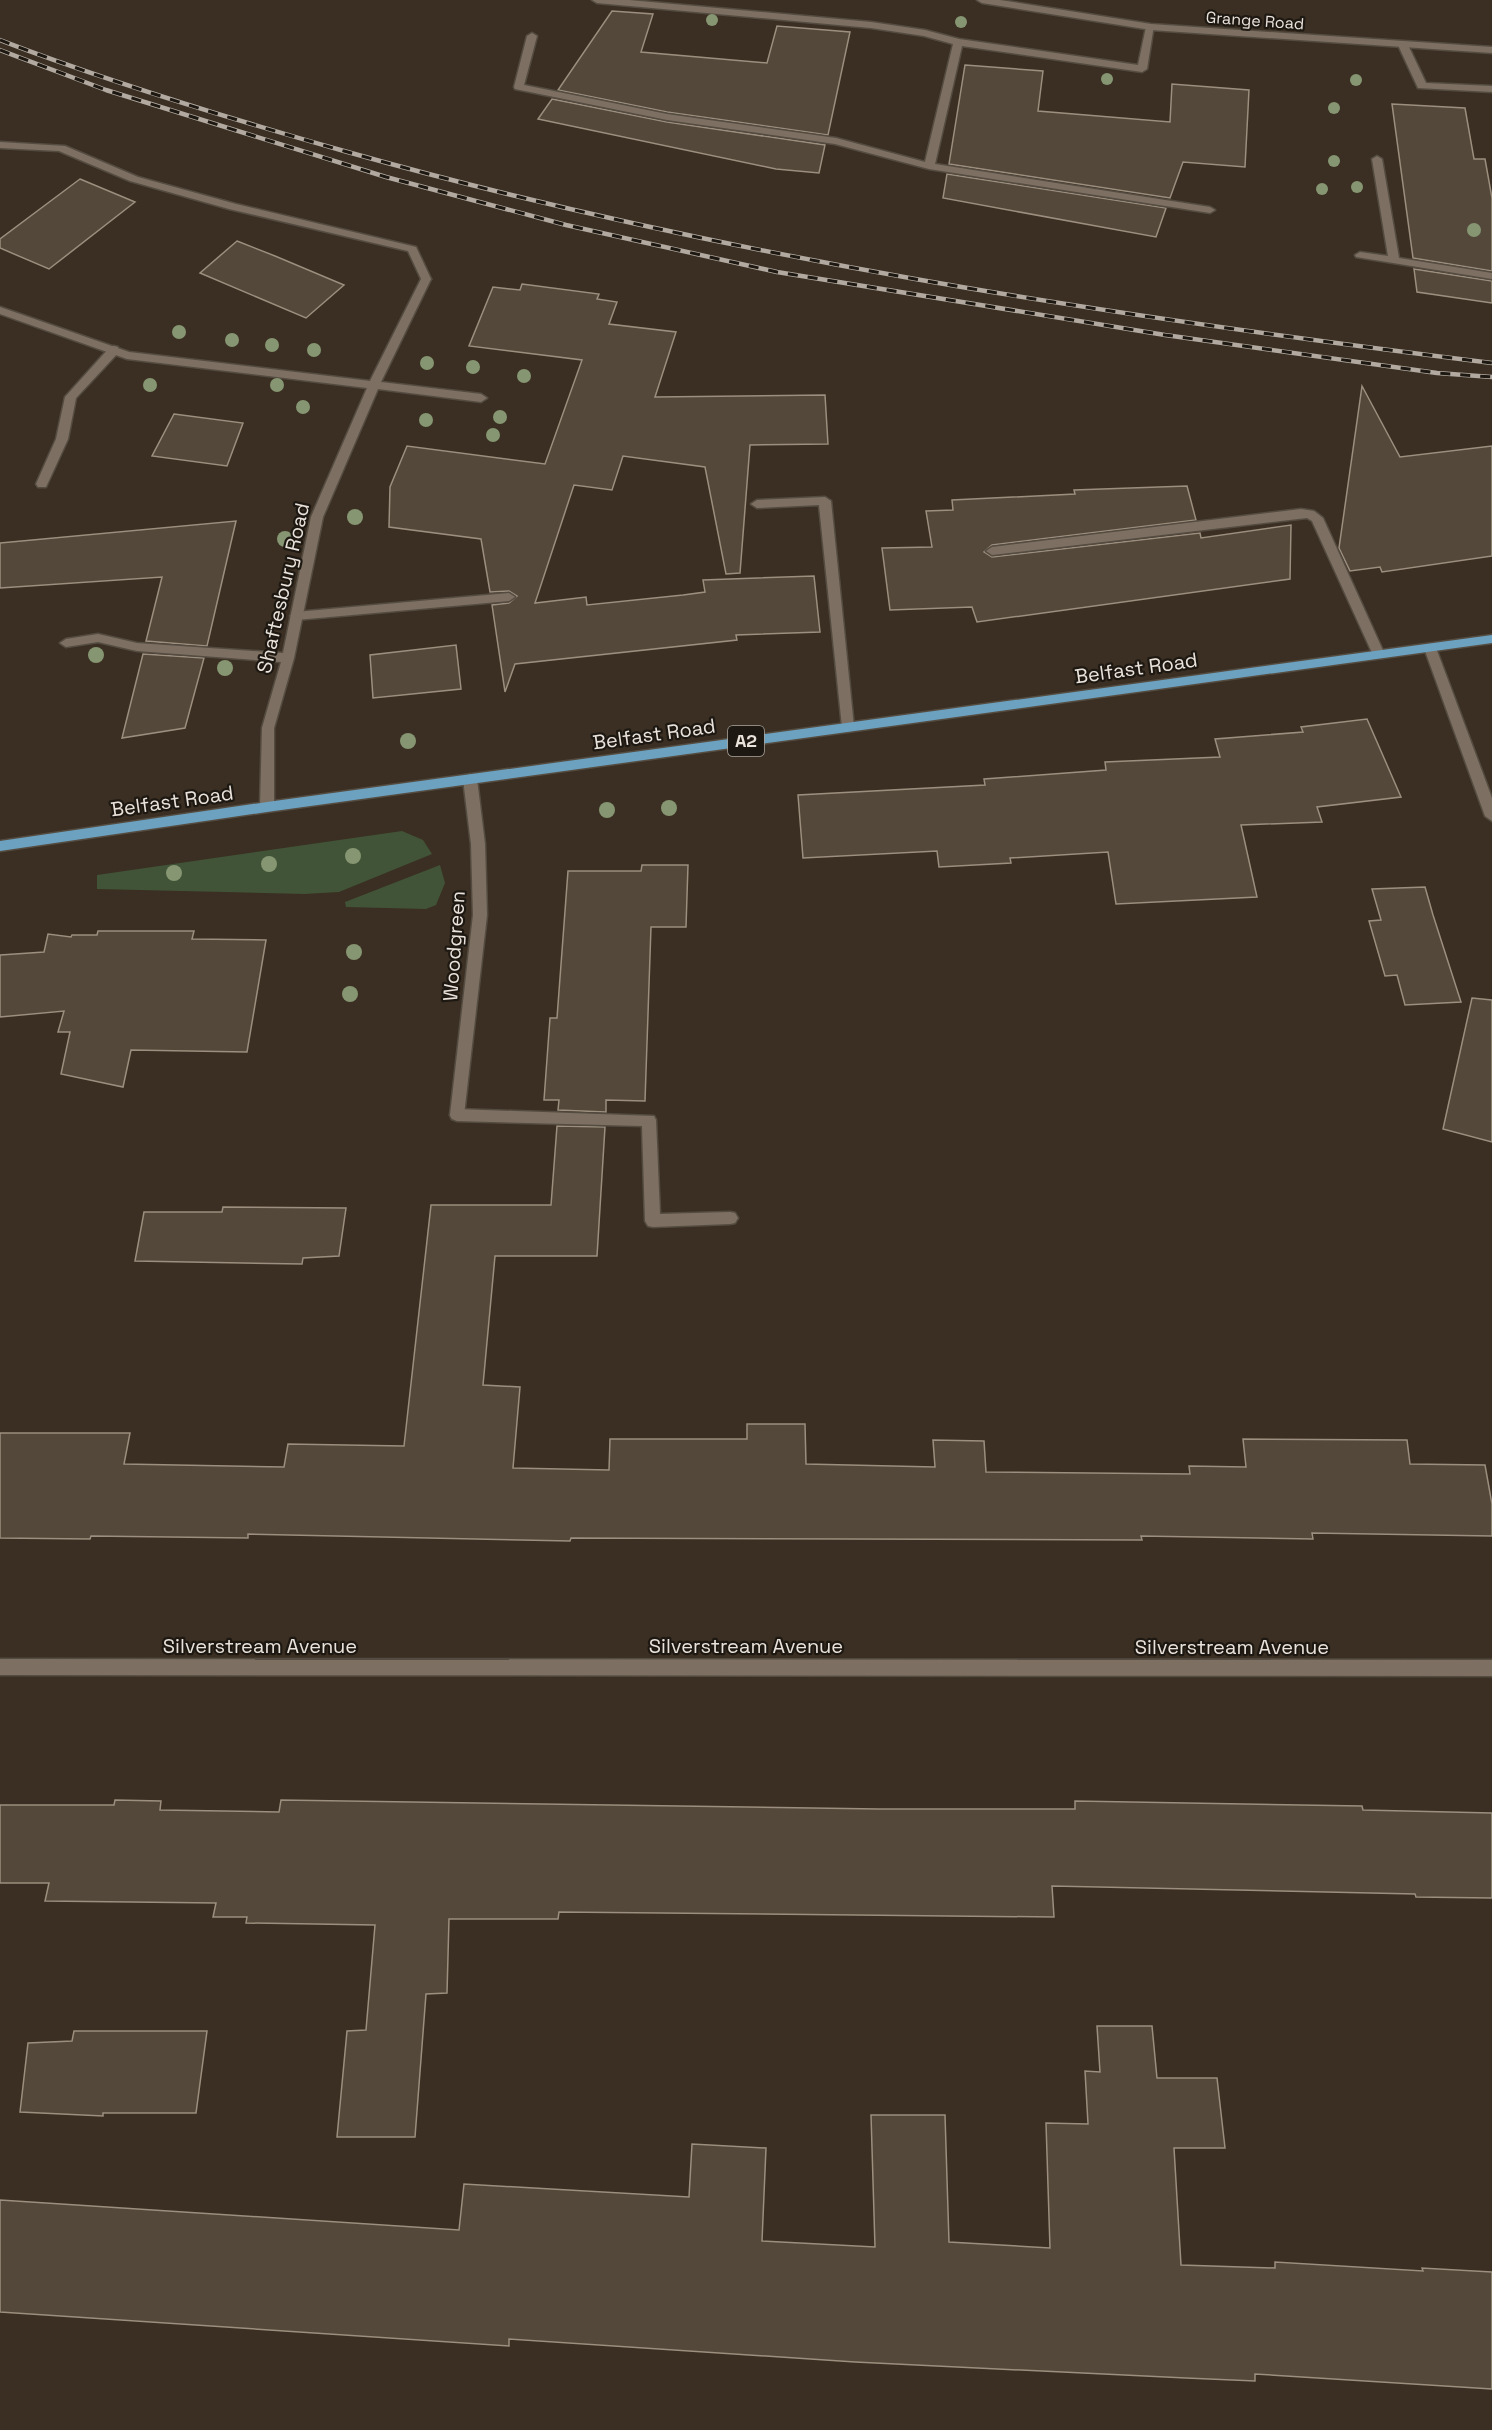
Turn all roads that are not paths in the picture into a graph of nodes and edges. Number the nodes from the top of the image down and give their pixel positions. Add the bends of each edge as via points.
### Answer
1 (597, 0) edge
2 (982, 0) edge
3 (1028, 4) edge
4 (1151, 27) junction
5 (532, 36) dead end
6 (958, 42) junction
7 (1403, 45) junction
8 (1492, 50) edge
9 (1492, 89) edge
10 (0, 146) edge
11 (1377, 159) dead end
12 (929, 166) junction
13 (1210, 210) dead end
14 (1360, 255) dead end
15 (1394, 260) junction
16 (1492, 276) edge
17 (0, 310) edge
18 (114, 350) junction
19 (373, 387) junction
20 (481, 398) dead end
21 (42, 484) dead end
22 (757, 504) dead end
23 (992, 551) dead end
24 (509, 597) dead end
25 (296, 616) junction
26 (1492, 639) edge
27 (66, 643) dead end
28 (1430, 648) junction
29 (1379, 655) junction
30 (288, 658) junction
31 (848, 727) junction
32 (470, 779) junction
33 (267, 807) junction
34 (1492, 816) edge
35 (0, 846) edge
36 (730, 1218) dead end
37 (0, 1667) edge
38 (1492, 1668) edge

1 - 6 street via 871,25
2 - 3 street, Grange Road
3 - 4 street, Grange Road
4 - 6 street via 1142,69
4 - 7 street, Grange Road
5 - 12 street via 519,87 667,117 836,141
6 - 12 street
7 - 8 street, Grange Road
7 - 9 street via 1422,86
10 - 19 street, Shaftesbury Road via 62,148 134,179 412,249 426,279
11 - 15 street
12 - 13 street
14 - 15 street
15 - 16 street
17 - 18 street
18 - 19 street via 127,355
18 - 21 street via 71,397 62,439
19 - 20 street
19 - 25 street, Shaftesbury Road via 317,517
22 - 31 street via 825,501
23 - 29 street via 1310,514 1317,518
24 - 25 street
25 - 30 street, Shaftesbury Road
26 - 28 main road, Belfast Road / A2
27 - 30 street via 98,638 137,647
28 - 29 main road, Belfast Road / A2
28 - 34 street
29 - 31 main road, Belfast Road / A2
30 - 33 street, Shaftesbury Road via 268,728
31 - 32 main road, Belfast Road / A2
32 - 33 main road, Belfast Road / A2
32 - 36 street, Woodgreen via 478,844 480,915 457,1115 649,1120 653,1221
33 - 35 main road, Belfast Road / A2
37 - 38 street, Silverstream Avenue

